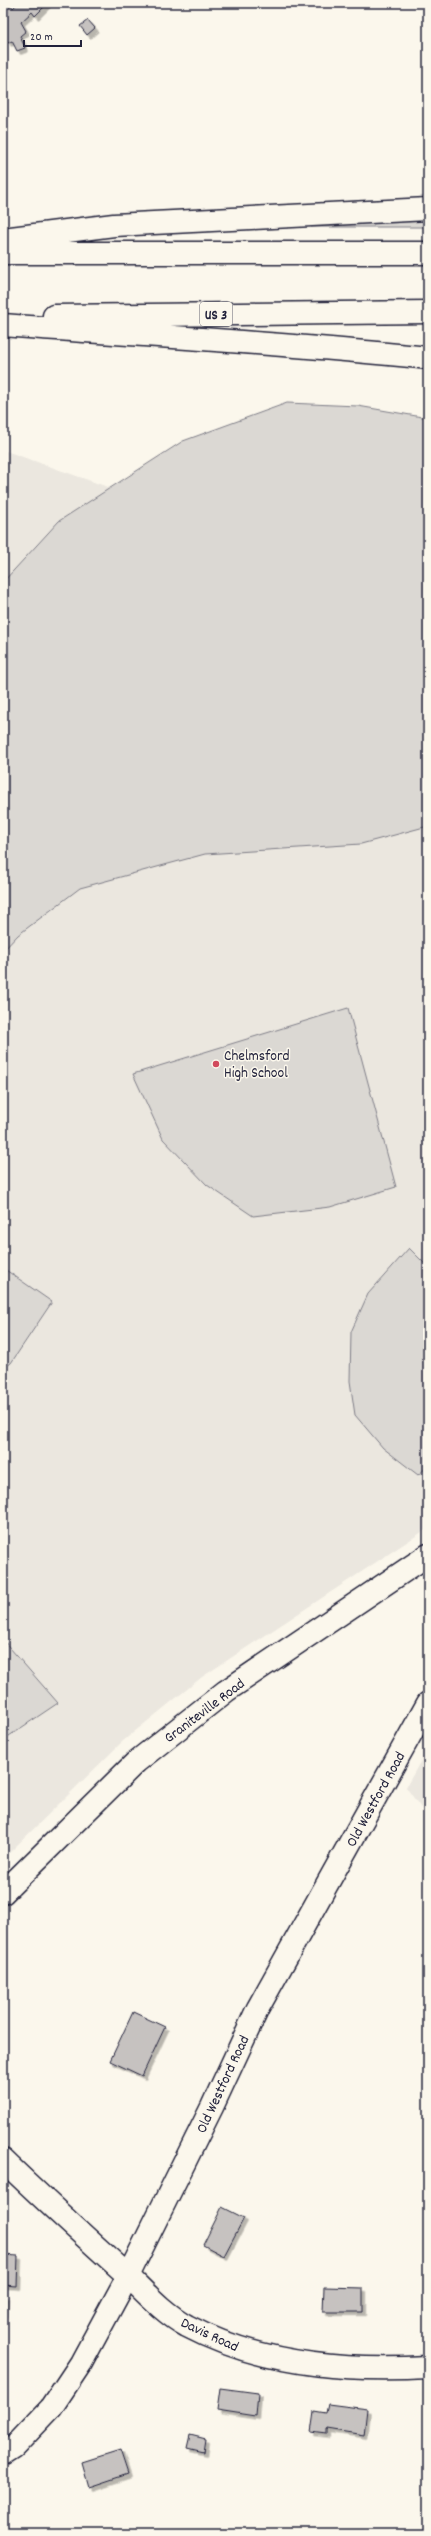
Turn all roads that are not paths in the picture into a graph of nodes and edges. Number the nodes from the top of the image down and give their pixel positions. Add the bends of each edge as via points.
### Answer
1 (428, 209) edge
2 (3, 239) edge
3 (3, 253) edge
4 (428, 253) edge
5 (428, 312) edge
6 (3, 317) edge
7 (3, 325) edge
8 (428, 358) edge
9 (428, 1555) edge
10 (428, 1703) edge
11 (3, 1893) edge
12 (3, 2160) edge
13 (128, 2276) junction
14 (428, 2367) edge
15 (3, 2454) edge

1 - 2 main road via 114,225
3 - 4 main road
5 - 6 main road, US 3
7 - 8 main road via 305,345
9 - 11 main road, Graniteville Road via 226,1691 148,1753
10 - 13 main road, Old Westford Road via 258,2008 212,2108
12 - 13 main road, Davis Road
13 - 14 main road, Davis Road via 156,2305 187,2326 244,2350 322,2367 389,2370
13 - 15 main road, Old Westford Road via 81,2363 51,2408 14,2447

